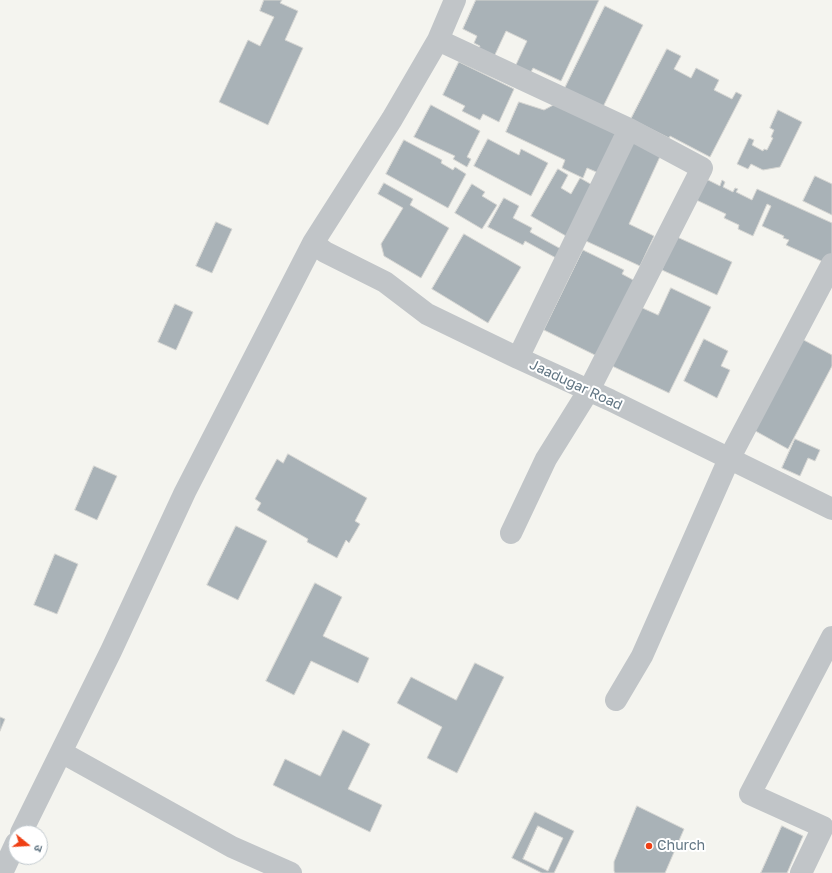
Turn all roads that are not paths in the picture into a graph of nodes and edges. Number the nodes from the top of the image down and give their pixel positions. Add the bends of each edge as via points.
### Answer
1 (455, 0) edge
2 (438, 40) junction
3 (629, 129) junction
4 (319, 247) junction
5 (832, 264) edge
6 (518, 358) junction
7 (589, 390) junction
8 (729, 459) junction
9 (832, 509) edge
10 (511, 533) dead end
11 (832, 637) edge
12 (616, 700) dead end
13 (61, 752) junction
14 (25, 825) edge
15 (8, 860) edge
16 (2, 873) edge
17 (291, 873) edge
18 (801, 873) edge

1 - 2 street
2 - 3 street
2 - 4 street
3 - 6 street
3 - 7 street via 702,168
4 - 6 street, Jaadugar Road via 385,282 428,314
4 - 13 street via 185,492
5 - 8 street
6 - 7 street, Jaadugar Road
7 - 8 street, Jaadugar Road
7 - 10 street via 546,459
8 - 9 street, Jaadugar Road
8 - 12 street via 642,656
11 - 18 street via 750,794 822,827
13 - 14 street
13 - 17 street via 232,847
15 - 16 street

